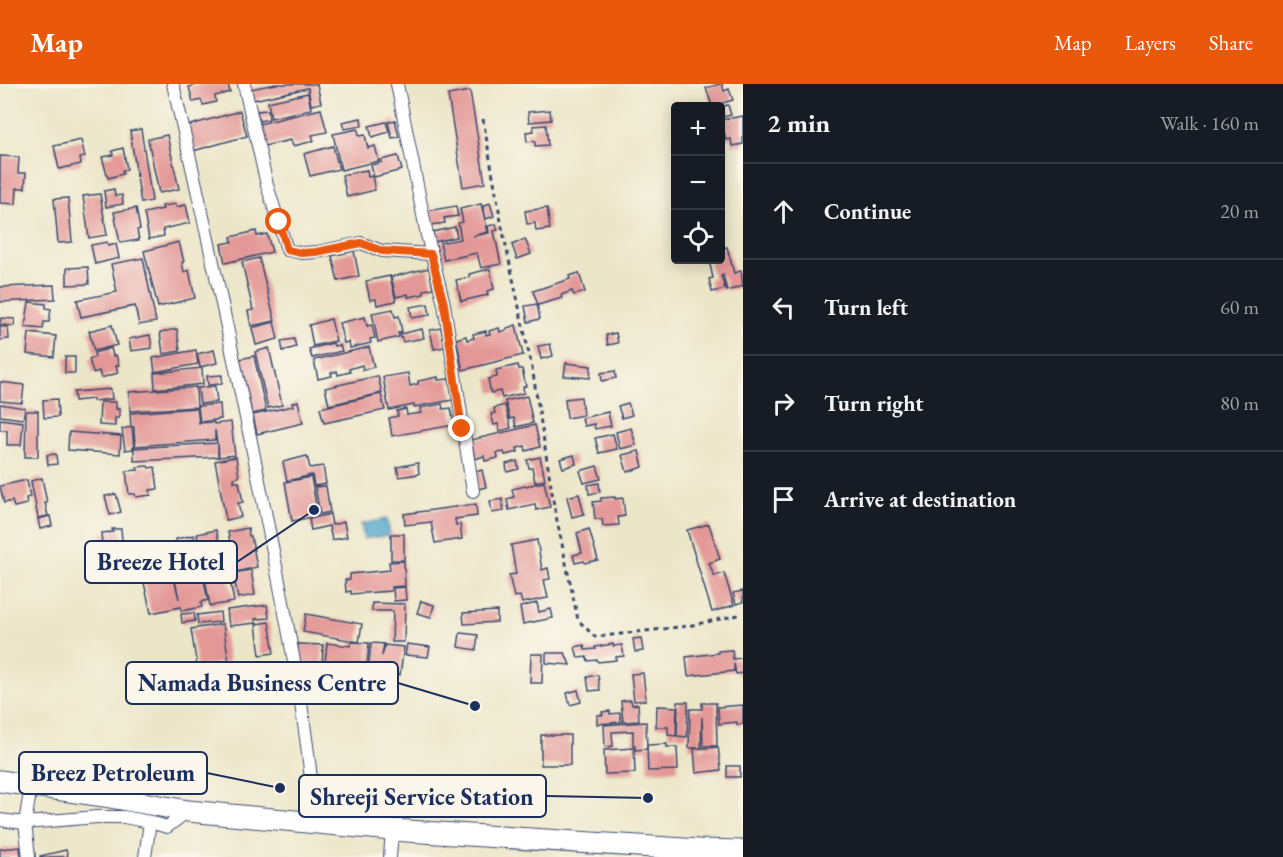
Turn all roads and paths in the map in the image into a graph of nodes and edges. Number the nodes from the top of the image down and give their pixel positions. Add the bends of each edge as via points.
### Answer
1 (173, 84) edge
2 (244, 84) edge
3 (397, 84) edge
4 (483, 119) dead end
5 (431, 254) junction
6 (473, 491) dead end
7 (743, 614) edge
8 (0, 781) edge
9 (31, 786) junction
10 (188, 811) junction
11 (0, 820) edge
12 (150, 822) junction
13 (315, 822) junction
14 (25, 823) junction
15 (392, 830) junction
16 (743, 851) edge
17 (29, 857) edge
18 (145, 857) edge
19 (390, 857) edge

1 - 13 street via 224,309 295,661
2 - 5 street via 267,185 287,250 309,253 361,243 382,251
3 - 5 street
4 - 7 path via 578,620 595,637 688,626
5 - 6 street via 444,304
8 - 9 highway
9 - 10 highway
9 - 14 street
10 - 12 street via 167,827
10 - 13 highway
11 - 14 street
12 - 14 street via 97,817
12 - 18 street
13 - 15 highway
14 - 17 street
15 - 16 highway
15 - 19 street

